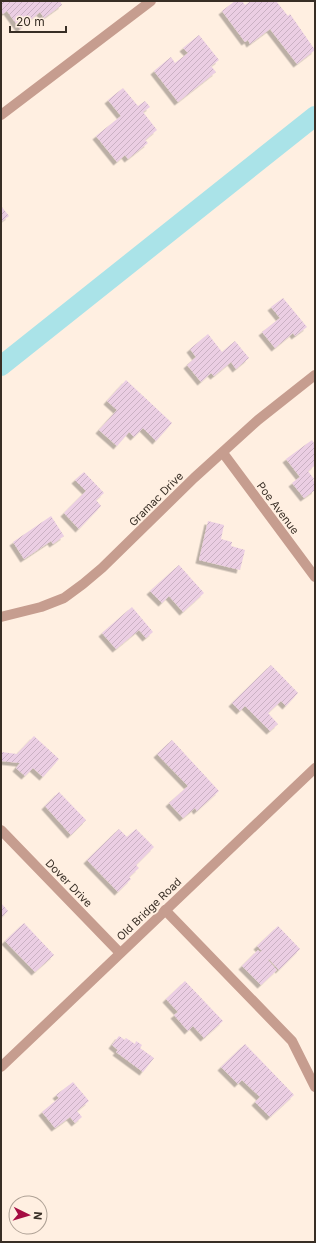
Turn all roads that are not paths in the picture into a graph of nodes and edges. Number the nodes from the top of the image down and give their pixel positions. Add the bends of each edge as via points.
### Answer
1 (151, 1) edge
2 (1, 115) edge
3 (315, 375) edge
4 (223, 453) junction
5 (315, 577) edge
6 (1, 617) edge
7 (315, 768) edge
8 (1, 830) edge
9 (165, 910) junction
10 (120, 953) junction
11 (1, 1067) edge
12 (315, 1087) edge

1 - 2 street
3 - 4 street, Gramac Drive via 258,420
4 - 5 street, Poe Avenue
4 - 6 street, Gramac Drive via 83,584 64,598
7 - 9 street, Old Bridge Road
8 - 10 street, Dover Drive
9 - 10 street, Old Bridge Road
9 - 12 street via 292,1040
10 - 11 street, Old Bridge Road

